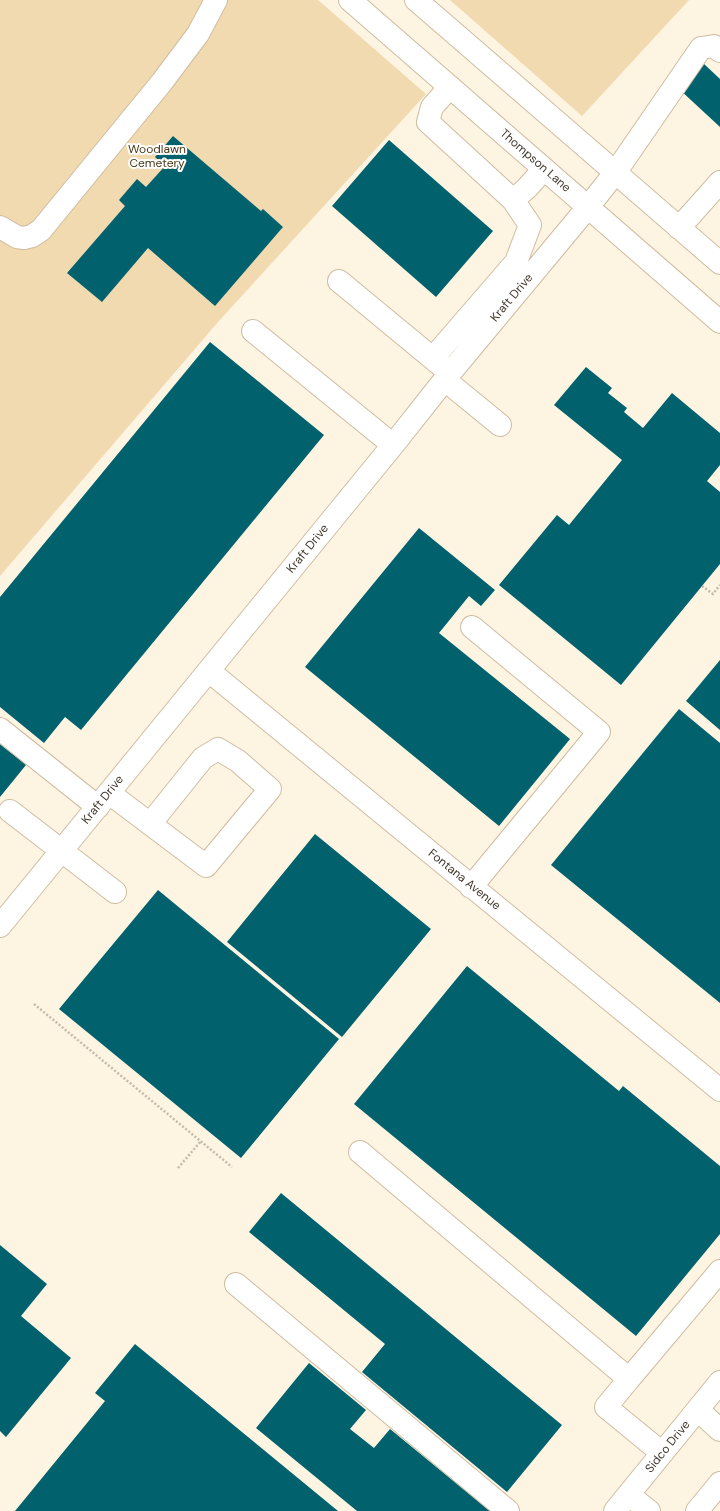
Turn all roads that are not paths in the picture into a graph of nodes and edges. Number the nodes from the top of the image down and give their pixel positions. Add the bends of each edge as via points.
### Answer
1 (216, 0) edge
2 (350, 0) edge
3 (416, 0) edge
4 (720, 51) edge
5 (450, 87) junction
6 (544, 169) junction
7 (615, 173) junction
8 (720, 182) edge
9 (513, 200) junction
10 (588, 207) junction
11 (0, 227) edge
12 (679, 228) junction
13 (720, 263) edge
14 (339, 281) dead end
15 (720, 322) edge
16 (253, 331) dead end
17 (432, 358) junction
18 (447, 376) junction
19 (500, 425) dead end
20 (393, 445) junction
21 (472, 628) dead end
22 (209, 670) junction
23 (0, 729) edge
24 (103, 800) junction
25 (10, 811) dead end
26 (150, 824) junction
27 (62, 850) junction
28 (471, 887) junction
29 (115, 892) dead end
30 (0, 926) edge
31 (720, 1090) edge
32 (360, 1152) dead end
33 (720, 1271) edge
34 (236, 1284) dead end
35 (629, 1378) junction
36 (720, 1382) edge
37 (698, 1410) junction
38 (720, 1430) edge
39 (662, 1453) junction
40 (720, 1483) edge
41 (622, 1503) edge
42 (508, 1511) edge
43 (649, 1511) edge
44 (697, 1511) edge

1 - 11 street via 198,34 162,82 41,230 24,238 17,237
2 - 5 street, Thompson Lane
3 - 7 street
4 - 7 street, Kraft Drive via 714,46 701,48
5 - 6 street, Thompson Lane
5 - 9 street via 432,107 428,122
6 - 9 street
6 - 10 street, Thompson Lane
7 - 10 street, Kraft Drive
7 - 12 street
8 - 12 street
9 - 17 street via 530,224 516,262
10 - 15 street, Thompson Lane
10 - 18 street, Kraft Drive
12 - 13 street
14 - 17 street
16 - 20 street
17 - 18 street
18 - 19 street
18 - 20 street, Kraft Drive
20 - 22 street, Kraft Drive
21 - 28 street via 599,732
22 - 24 street, Kraft Drive
22 - 28 street, Fontana Avenue
23 - 24 street
24 - 26 street
24 - 27 street, Kraft Drive
25 - 27 street
26 - 26 street via 206,866 270,788 238,761 218,749 203,758
27 - 29 street
27 - 30 street, Kraft Drive
28 - 31 street, Fontana Avenue
32 - 35 street
33 - 35 street
34 - 42 street
35 - 39 street via 606,1407
36 - 37 street, Sidco Drive
37 - 38 street
37 - 39 street, Sidco Drive
39 - 41 street, Sidco Drive
40 - 44 street
41 - 43 street

